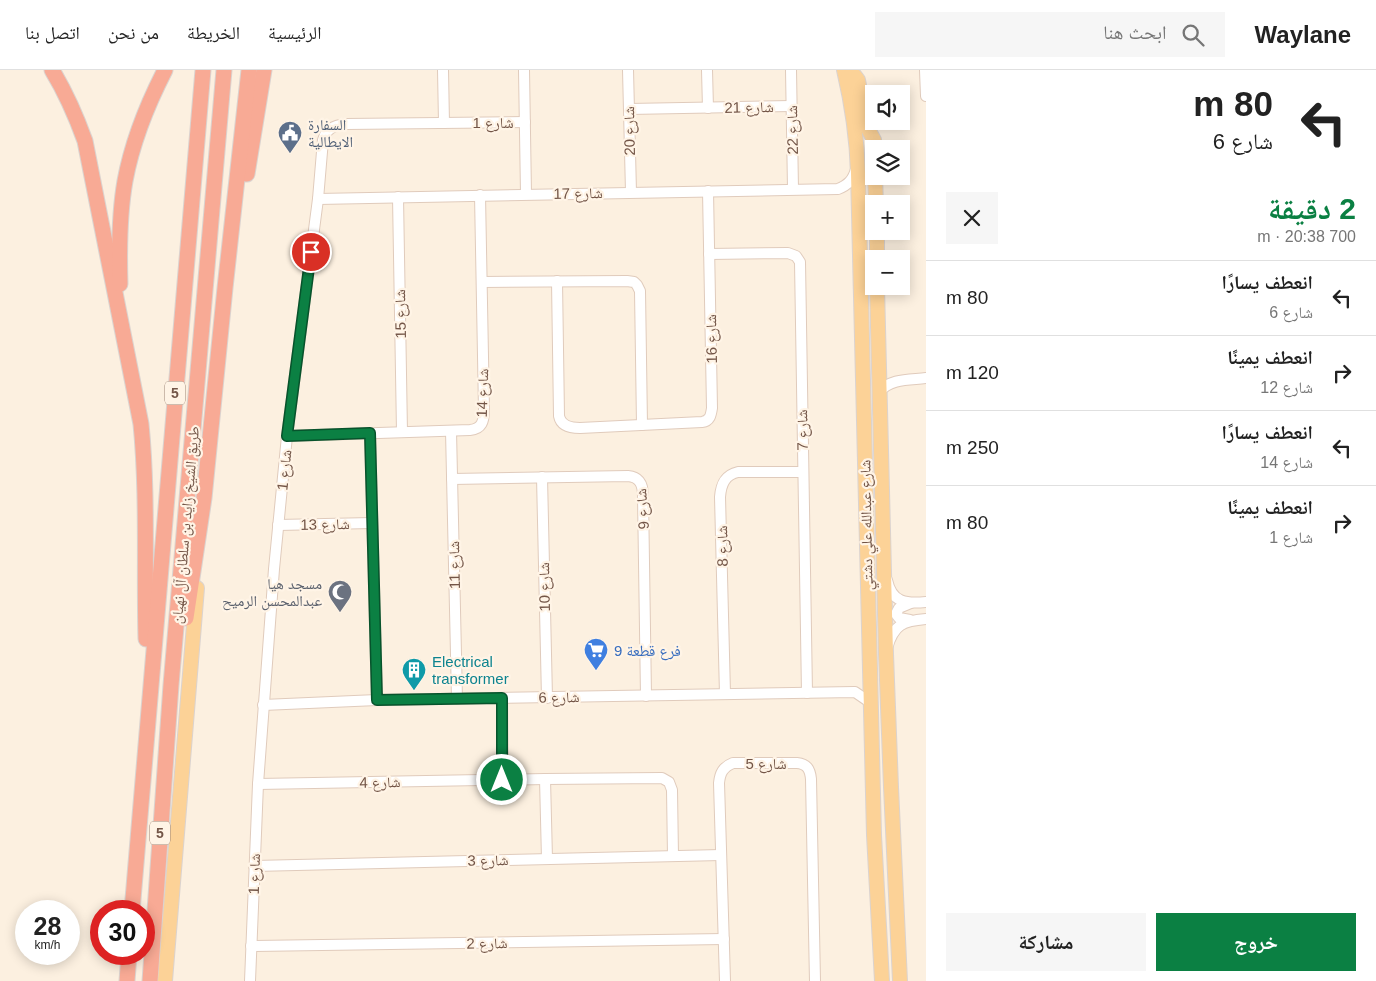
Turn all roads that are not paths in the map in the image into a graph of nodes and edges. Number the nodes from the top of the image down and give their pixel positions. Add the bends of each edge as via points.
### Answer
1 (52, 70) edge
2 (202, 70) edge
3 (224, 70) edge
4 (249, 70) edge
5 (264, 70) edge
6 (443, 70) edge
7 (524, 70) edge
8 (628, 70) edge
9 (707, 70) edge
10 (791, 70) edge
11 (862, 70) edge
12 (925, 70) edge
13 (165, 71) edge
14 (846, 76) edge
15 (926, 96) edge
16 (791, 106) junction
17 (708, 108) junction
18 (629, 109) junction
19 (525, 122) junction
20 (444, 123) junction
21 (872, 140) edge
22 (873, 140) edge
23 (858, 160) junction
24 (838, 189) junction
25 (793, 190) junction
26 (708, 191) junction
27 (631, 192) junction
28 (526, 194) junction
29 (480, 195) junction
30 (398, 197) junction
31 (318, 199) junction
32 (859, 214) junction
33 (709, 254) junction
34 (482, 282) junction
35 (557, 282) junction
36 (225, 288) junction
37 (877, 295) edge
38 (126, 348) junction
39 (879, 372) junction
40 (926, 378) edge
41 (894, 382) junction
42 (880, 392) junction
43 (642, 425) junction
44 (451, 431) junction
45 (402, 432) junction
46 (370, 433) junction
47 (287, 436) junction
48 (802, 472) junction
49 (542, 477) junction
50 (452, 479) junction
51 (204, 498) junction
52 (372, 523) junction
53 (278, 525) junction
54 (885, 571) junction
55 (926, 602) edge
56 (911, 603) junction
57 (926, 619) edge
58 (913, 620) junction
59 (886, 654) junction
60 (870, 681) junction
61 (171, 685) junction
62 (855, 692) junction
63 (807, 693) junction
64 (725, 694) junction
65 (646, 696) junction
66 (502, 698) junction
67 (547, 698) junction
68 (457, 699) junction
69 (377, 700) junction
70 (870, 703) junction
71 (263, 704) junction
72 (148, 715) junction
73 (545, 779) junction
74 (502, 780) junction
75 (258, 784) junction
76 (891, 788) junction
77 (874, 808) junction
78 (721, 855) junction
79 (673, 856) junction
80 (547, 859) junction
81 (254, 866) junction
82 (895, 889) junction
83 (133, 900) edge
84 (724, 939) junction
85 (251, 946) junction
86 (881, 957) junction
87 (128, 965) edge
88 (126, 981) edge
89 (150, 981) edge
90 (165, 981) edge
91 (250, 981) edge
92 (725, 981) edge
93 (815, 981) edge
94 (877, 981) edge
95 (882, 981) edge
96 (900, 981) edge

1 - 38 highway via 85,141
2 - 72 highway, طريق الشيخ زايد بن سلطان آل نهيان / 5
3 - 61 highway, طريق الشيخ زايد بن سلطان آل نهيان / 5
4 - 36 highway
5 - 36 highway
6 - 20 street
7 - 19 street
8 - 18 street, شارع 20
9 - 17 street, شارع 21
10 - 16 street, شارع 22
11 - 22 main road
12 - 15 street
13 - 38 highway via 148,104 125,181 120,284
14 - 21 main road via 857,79
14 - 23 main road, شارع عبدالله علي دشتي
16 - 17 street, شارع 21
16 - 25 street, شارع 22
17 - 18 street, شارع 21
18 - 27 street, شارع 20
19 - 20 street, شارع 1
19 - 28 street
20 - 31 street, شارع 1 via 346,124 331,128 323,140
23 - 24 street via 852,180
23 - 32 main road, شارع عبدالله علي دشتي
24 - 25 street, شارع 17
24 - 32 street via 852,197
25 - 26 street, شارع 17
26 - 27 street, شارع 17
26 - 33 street, شارع 16
27 - 28 street, شارع 17
28 - 29 street, شارع 17
29 - 30 street, شارع 17
29 - 34 street, شارع 14
30 - 31 street, شارع 17
30 - 45 street, شارع 15
31 - 47 street, شارع 1
32 - 60 main road, شارع عبدالله علي دشتي
33 - 43 street, شارع 16 via 710,417 702,422
33 - 48 street, شارع 7 via 784,252 794,254 799,260
34 - 35 street
34 - 44 street, شارع 14 via 484,418 477,429
35 - 43 street via 629,281 638,287
35 - 43 street, شارع 16 via 560,421 575,428
36 - 51 highway
37 - 39 main road, شارع عبدالله علي دشتي
38 - 72 highway via 144,458
39 - 41 street
39 - 42 main road, شارع عبدالله علي دشتي
40 - 41 street
41 - 42 street
42 - 54 main road, شارع عبدالله علي دشتي
44 - 45 street, شارع 14
44 - 50 street, شارع 11
45 - 46 street, شارع 14
46 - 47 street, شارع 14
46 - 52 street
47 - 53 street, شارع 1
48 - 63 street, شارع 7
48 - 64 street, شارع 8 via 738,472 729,475 722,484
49 - 50 street, شارع 9
49 - 65 street, شارع 9 via 630,476 640,481 643,496
49 - 67 street, شارع 10
50 - 68 street, شارع 11
51 - 61 highway via 180,658
51 - 90 main road
52 - 53 street, شارع 13
52 - 69 street
53 - 71 street, شارع 1
54 - 56 street via 891,592 900,600
54 - 59 main road, شارع عبدالله علي دشتي
55 - 56 street
56 - 58 street via 899,608 896,616
57 - 58 street
58 - 59 street via 896,630
59 - 76 main road, شارع عبدالله علي دشتي
60 - 62 street
60 - 70 main road, شارع عبدالله علي دشتي
61 - 89 highway, طريق الشيخ زايد بن سلطان آل نهيان / 5
62 - 63 street, شارع 6
62 - 70 street
63 - 64 street, شارع 6
64 - 65 street, شارع 6
65 - 67 street, شارع 6
66 - 67 street, شارع 6
66 - 68 street, شارع 6
66 - 74 street
68 - 69 street, شارع 6
69 - 71 street, شارع 6
70 - 76 main road via 877,728 881,782
70 - 77 main road, شارع عبدالله علي دشتي
71 - 75 street, شارع 1
72 - 83 highway, طريق الشيخ زايد بن سلطان آل نهيان / 5
73 - 74 street, شارع 4
73 - 79 street, شارع 4 via 657,777 666,780 673,793
73 - 80 street
74 - 75 street, شارع 4
75 - 81 street, شارع 1
76 - 82 main road, شارع عبدالله علي دشتي
77 - 82 main road via 877,800 886,803 887,866
77 - 86 main road, شارع عبدالله علي دشتي
78 - 79 street, شارع 3
78 - 84 street, شارع 5
78 - 93 street, شارع 5 via 719,783 724,768 738,763 797,763 807,767 811,779
79 - 80 street, شارع 3
80 - 81 street, شارع 3
81 - 85 street, شارع 1
82 - 96 main road, شارع عبدالله علي دشتي
84 - 85 street, شارع 2
84 - 92 street, شارع 5
85 - 91 street, شارع 1
86 - 94 street
86 - 95 main road, شارع عبدالله علي دشتي
87 - 88 highway

